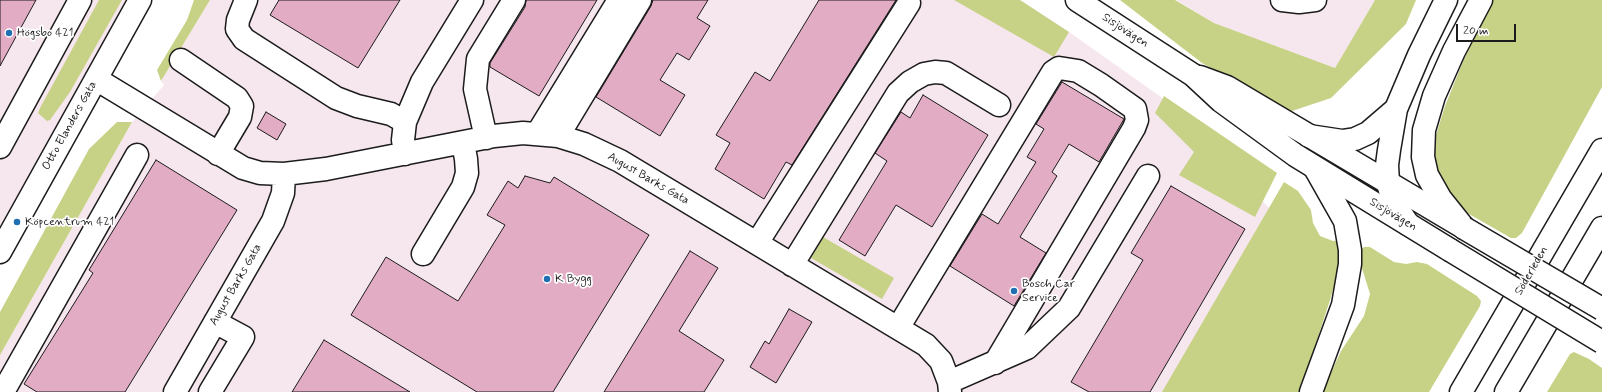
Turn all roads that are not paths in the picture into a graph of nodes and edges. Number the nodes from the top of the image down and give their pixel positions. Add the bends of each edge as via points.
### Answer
1 (80, 0) edge
2 (140, 0) edge
3 (246, 0) edge
4 (472, 0) edge
5 (514, 0) edge
6 (619, 0) edge
7 (640, 0) edge
8 (1077, 0) edge
9 (1282, 0) edge
10 (1315, 0) edge
11 (1446, 0) edge
12 (1481, 0) edge
13 (909, 3) dead end
14 (181, 60) dead end
15 (1193, 74) junction
16 (96, 79) junction
17 (999, 105) dead end
18 (1396, 109) junction
19 (405, 122) junction
20 (548, 135) junction
21 (1309, 136) junction
22 (486, 138) junction
23 (463, 143) junction
24 (0, 147) edge
25 (1602, 150) edge
26 (218, 154) junction
27 (405, 154) junction
28 (137, 155) dead end
29 (1315, 168) junction
30 (284, 174) junction
31 (1148, 176) dead end
32 (1388, 183) junction
33 (1408, 224) junction
34 (1464, 228) junction
35 (1602, 228) edge
36 (757, 243) junction
37 (0, 252) edge
38 (423, 254) dead end
39 (792, 265) junction
40 (1602, 309) edge
41 (215, 322) junction
42 (898, 328) junction
43 (1602, 342) edge
44 (995, 363) junction
45 (950, 387) edge
46 (3, 392) edge
47 (175, 392) edge
48 (210, 392) edge
49 (1311, 392) edge
50 (1461, 392) edge
51 (1506, 392) edge

1 - 24 main road
2 - 16 main road, Otto Elanders Gata
3 - 19 main road via 237,29 244,39 336,98 391,114
4 - 19 main road via 422,82
5 - 22 main road via 478,59 475,89
6 - 20 main road
7 - 20 main road
8 - 15 main road, Sisjövägen
9 - 10 main road
11 - 18 main road
12 - 34 main road via 1434,96 1424,130 1423,157 1426,175 1440,198
13 - 36 main road
14 - 26 main road via 237,98 242,106 240,117
15 - 21 main road, Sisjövägen via 1227,87
15 - 29 main road, Sisjövägen via 1220,101
16 - 26 main road, August Barks Gata
16 - 37 main road, Otto Elanders Gata
17 - 39 main road via 946,73 924,74 910,82 898,93
18 - 21 main road via 1368,133 1356,139 1342,141
18 - 32 main road via 1387,165
19 - 27 main road
20 - 22 main road, August Barks Gata via 523,133
20 - 36 main road, August Barks Gata via 584,144 620,161
21 - 32 main road, Sisjövägen
22 - 23 main road, August Barks Gata
23 - 27 main road, August Barks Gata
23 - 38 main road via 467,166 464,187
25 - 50 main road, Söderleden
26 - 30 main road, August Barks Gata via 243,168 260,173
27 - 30 main road, August Barks Gata
28 - 46 main road
29 - 33 main road, Sisjövägen
29 - 49 main road via 1345,221 1350,264 1343,305
30 - 41 main road, August Barks Gata via 283,193 274,221
31 - 44 main road via 1069,308 1028,348
32 - 33 main road via 1393,202
32 - 34 main road, Sisjövägen
33 - 43 main road, Sisjövägen, bridge
34 - 40 main road, Sisjövägen, bridge
35 - 51 main road
36 - 39 main road, August Barks Gata
39 - 42 main road, August Barks Gata
41 - 47 main road, August Barks Gata
41 - 48 main road via 243,337
42 - 44 main road via 1053,72 1059,68 1078,71 1135,109 1137,120
42 - 45 main road, August Barks Gata via 926,345 941,361
44 - 45 main road via 984,366

